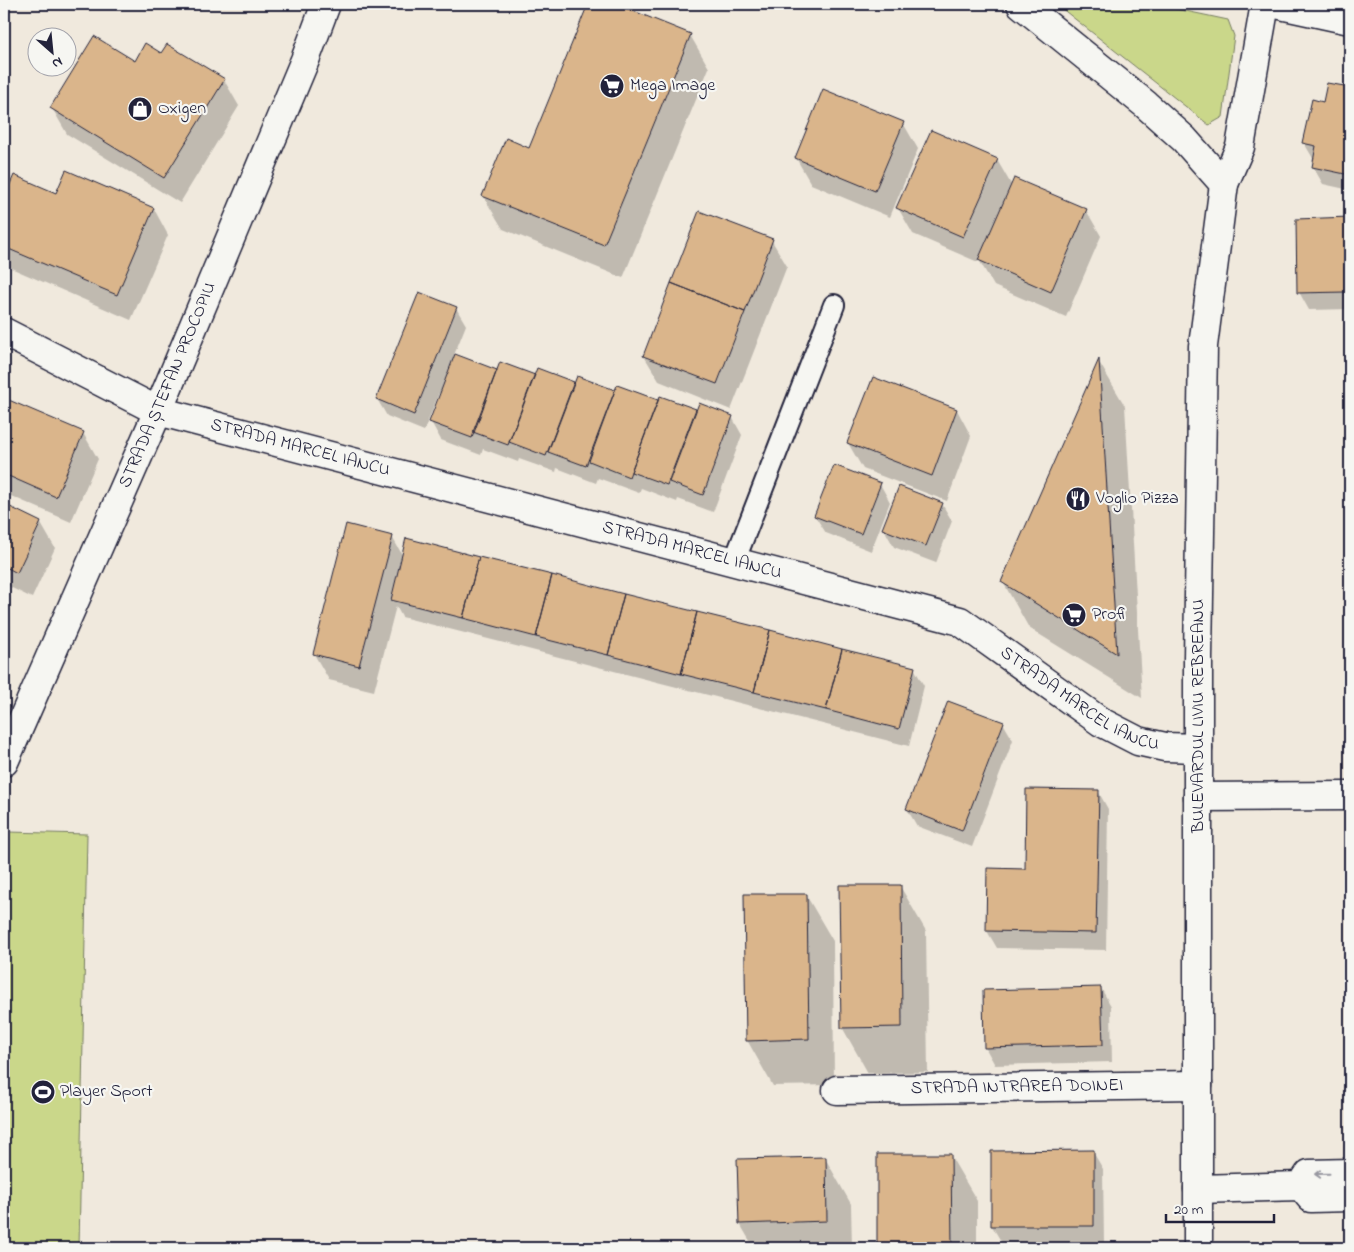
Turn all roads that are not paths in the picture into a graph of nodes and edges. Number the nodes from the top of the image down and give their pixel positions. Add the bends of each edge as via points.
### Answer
1 (326, 4) edge
2 (1021, 4) edge
3 (1265, 4) edge
4 (1276, 4) edge
5 (1350, 20) edge
6 (1224, 184) junction
7 (834, 305) dead end
8 (4, 332) edge
9 (158, 411) junction
10 (734, 562) junction
11 (1198, 748) junction
12 (4, 762) edge
13 (1350, 796) edge
14 (1198, 797) junction
15 (1198, 1085) junction
16 (837, 1090) dead end
17 (1350, 1173) edge
18 (1300, 1186) junction
19 (1198, 1189) junction
20 (1350, 1198) edge
21 (1198, 1248) edge

1 - 9 street, STRADA ȘTEFAN PROCOPIU
2 - 6 street via 1145,104 1184,139
3 - 6 street, BULEVARDUL LIVIU REBREANU via 1240,147
4 - 5 street
6 - 11 street, BULEVARDUL LIVIU REBREANU via 1203,346
7 - 10 lane
8 - 9 street, STRADA MARCEL IANCU
9 - 10 street, STRADA MARCEL IANCU
9 - 12 street, STRADA ȘTEFAN PROCOPIU
10 - 11 street, STRADA MARCEL IANCU via 960,622 1100,722 1138,741 1165,747
11 - 14 street, BULEVARDUL LIVIU REBREANU
13 - 14 street
14 - 15 street, BULEVARDUL LIVIU REBREANU
15 - 16 street, STRADA INTRAREA DOINEI
15 - 19 street, BULEVARDUL LIVIU REBREANU
17 -> 18 street via 1309,1174
18 - 19 street
18 - 20 street via 1311,1198
19 - 21 street, BULEVARDUL LIVIU REBREANU

